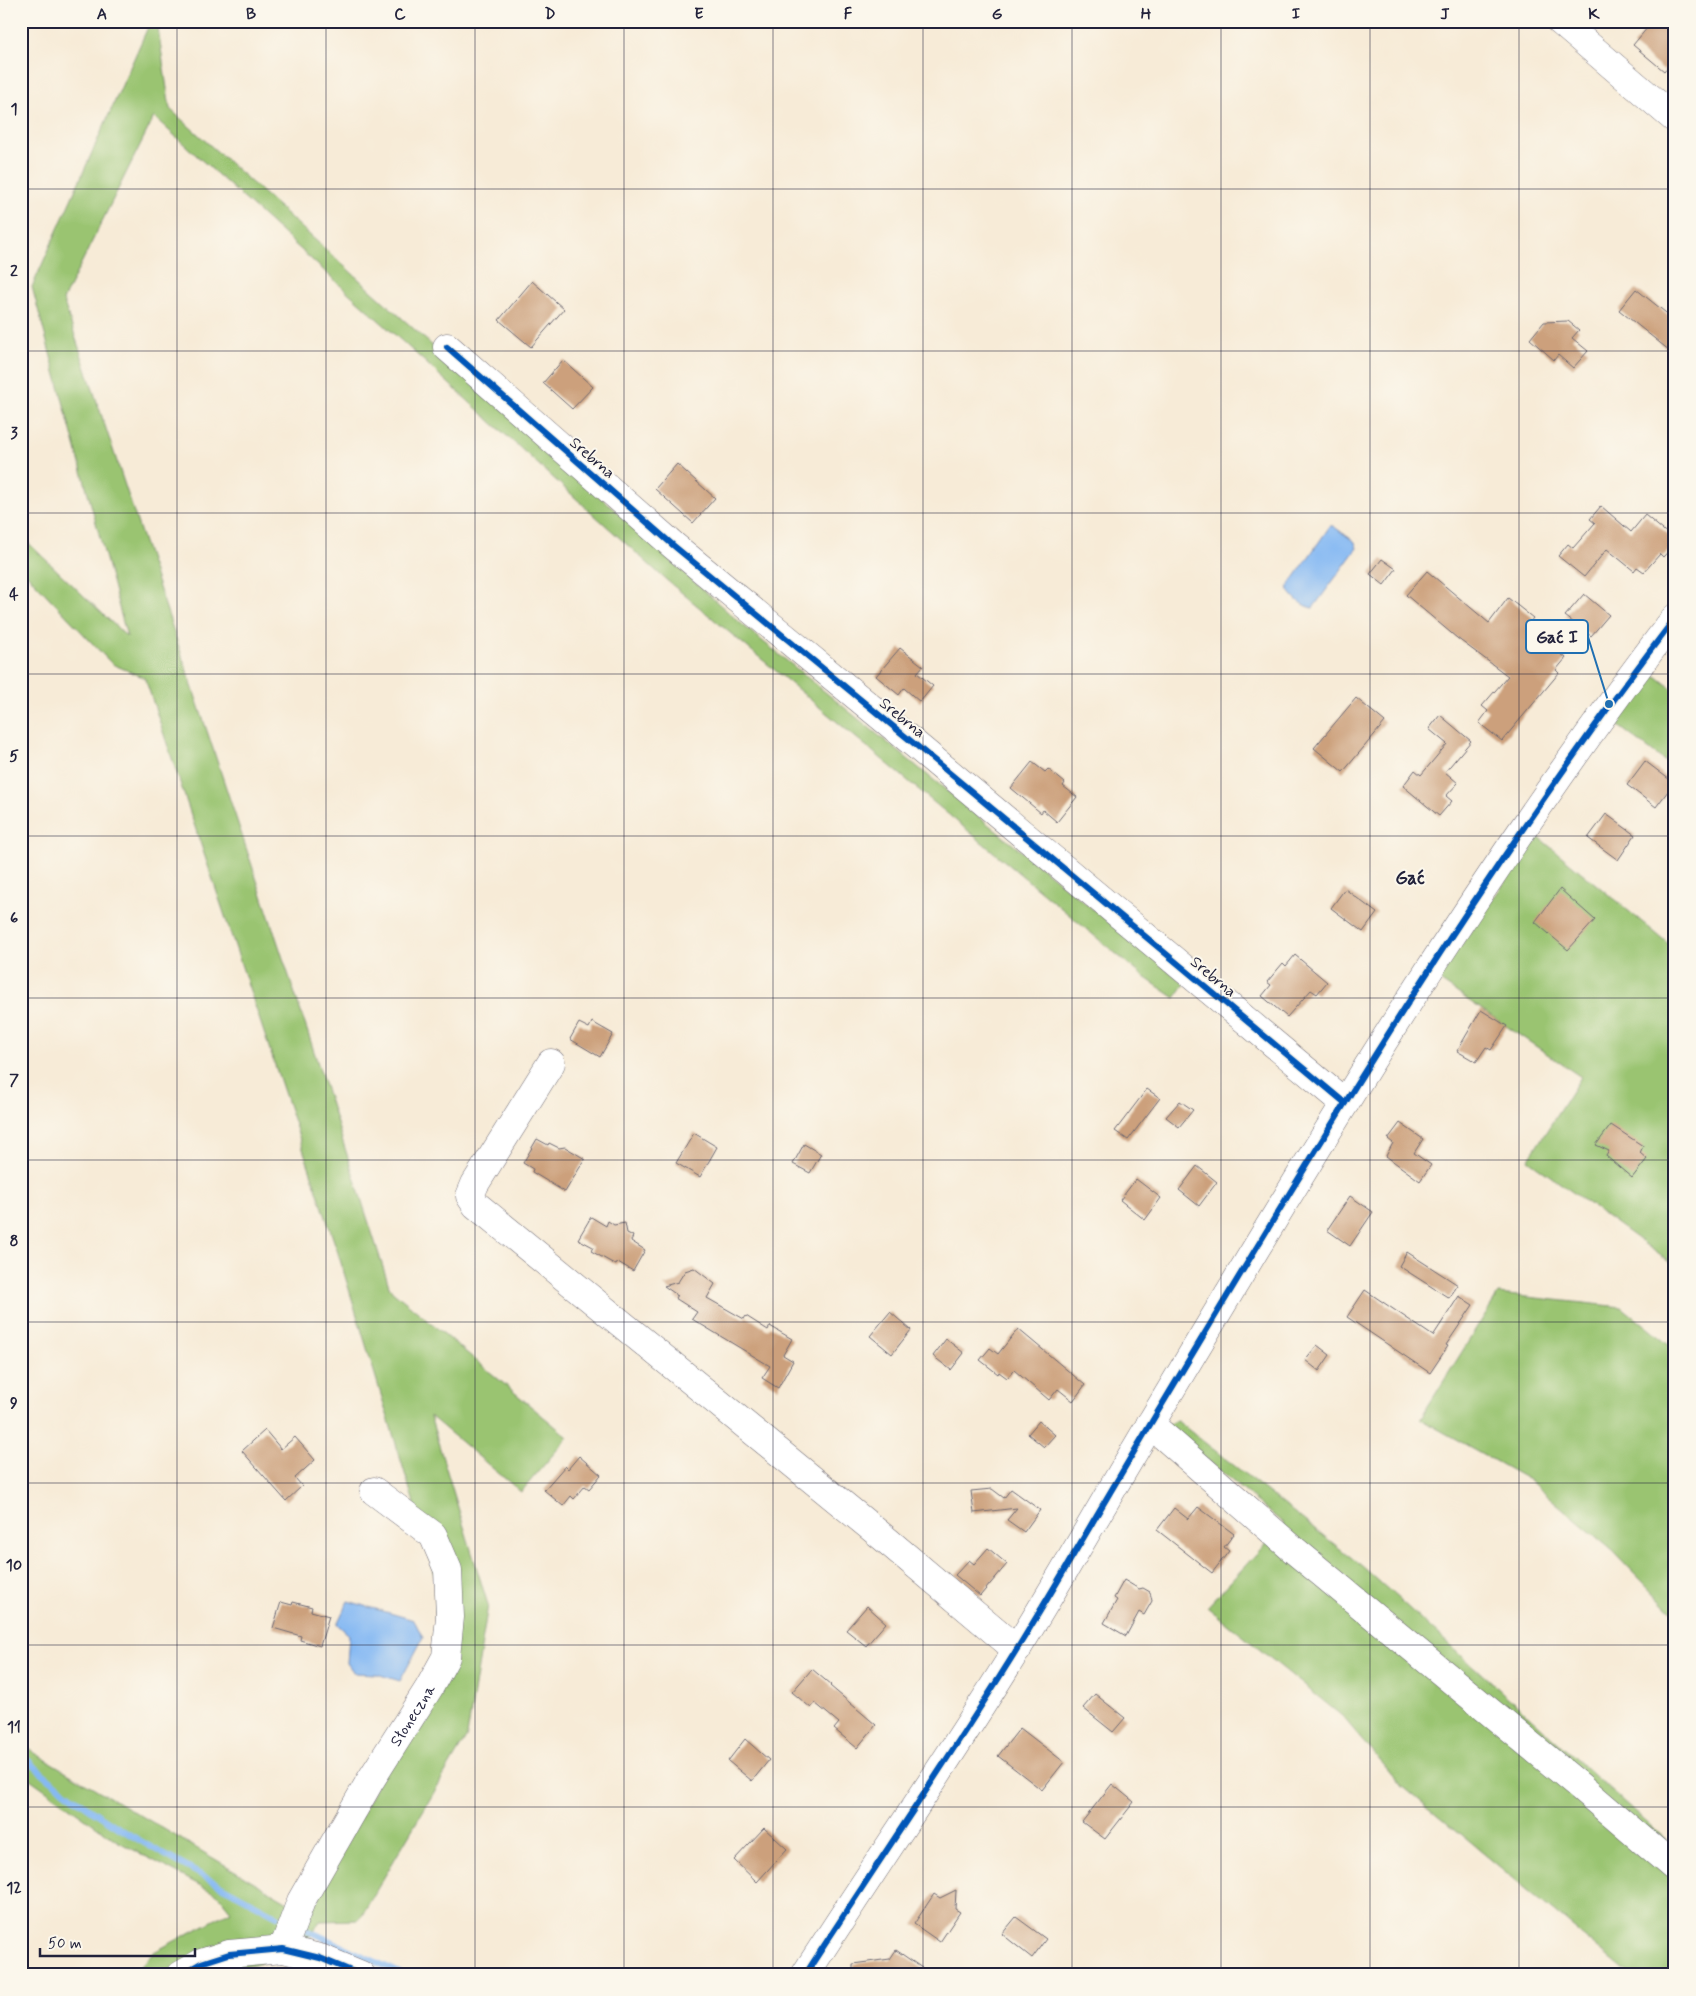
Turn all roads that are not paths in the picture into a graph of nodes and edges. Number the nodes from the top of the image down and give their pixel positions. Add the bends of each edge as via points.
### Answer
1 (1560, 21) edge
2 (1675, 119) edge
3 (447, 347) dead end
4 (1675, 618) edge
5 (552, 1063) dead end
6 (1345, 1103) junction
7 (1150, 1424) junction
8 (374, 1491) dead end
9 (1017, 1650) junction
10 (1675, 1868) edge
11 (283, 1949) junction
12 (180, 1975) edge
13 (361, 1975) edge
14 (805, 1975) edge

1 - 2 street
3 - 6 street, Srebrna via 674,546
4 - 6 street via 1609,704 1501,860
5 - 9 street via 475,1184 470,1196 476,1206
6 - 7 street
7 - 9 street
7 - 10 street via 1294,1550
8 - 11 street, Słoneczna via 434,1535 448,1570 450,1617 446,1657 301,1901
9 - 14 street
11 - 12 street via 229,1954
11 - 13 street via 320,1958

